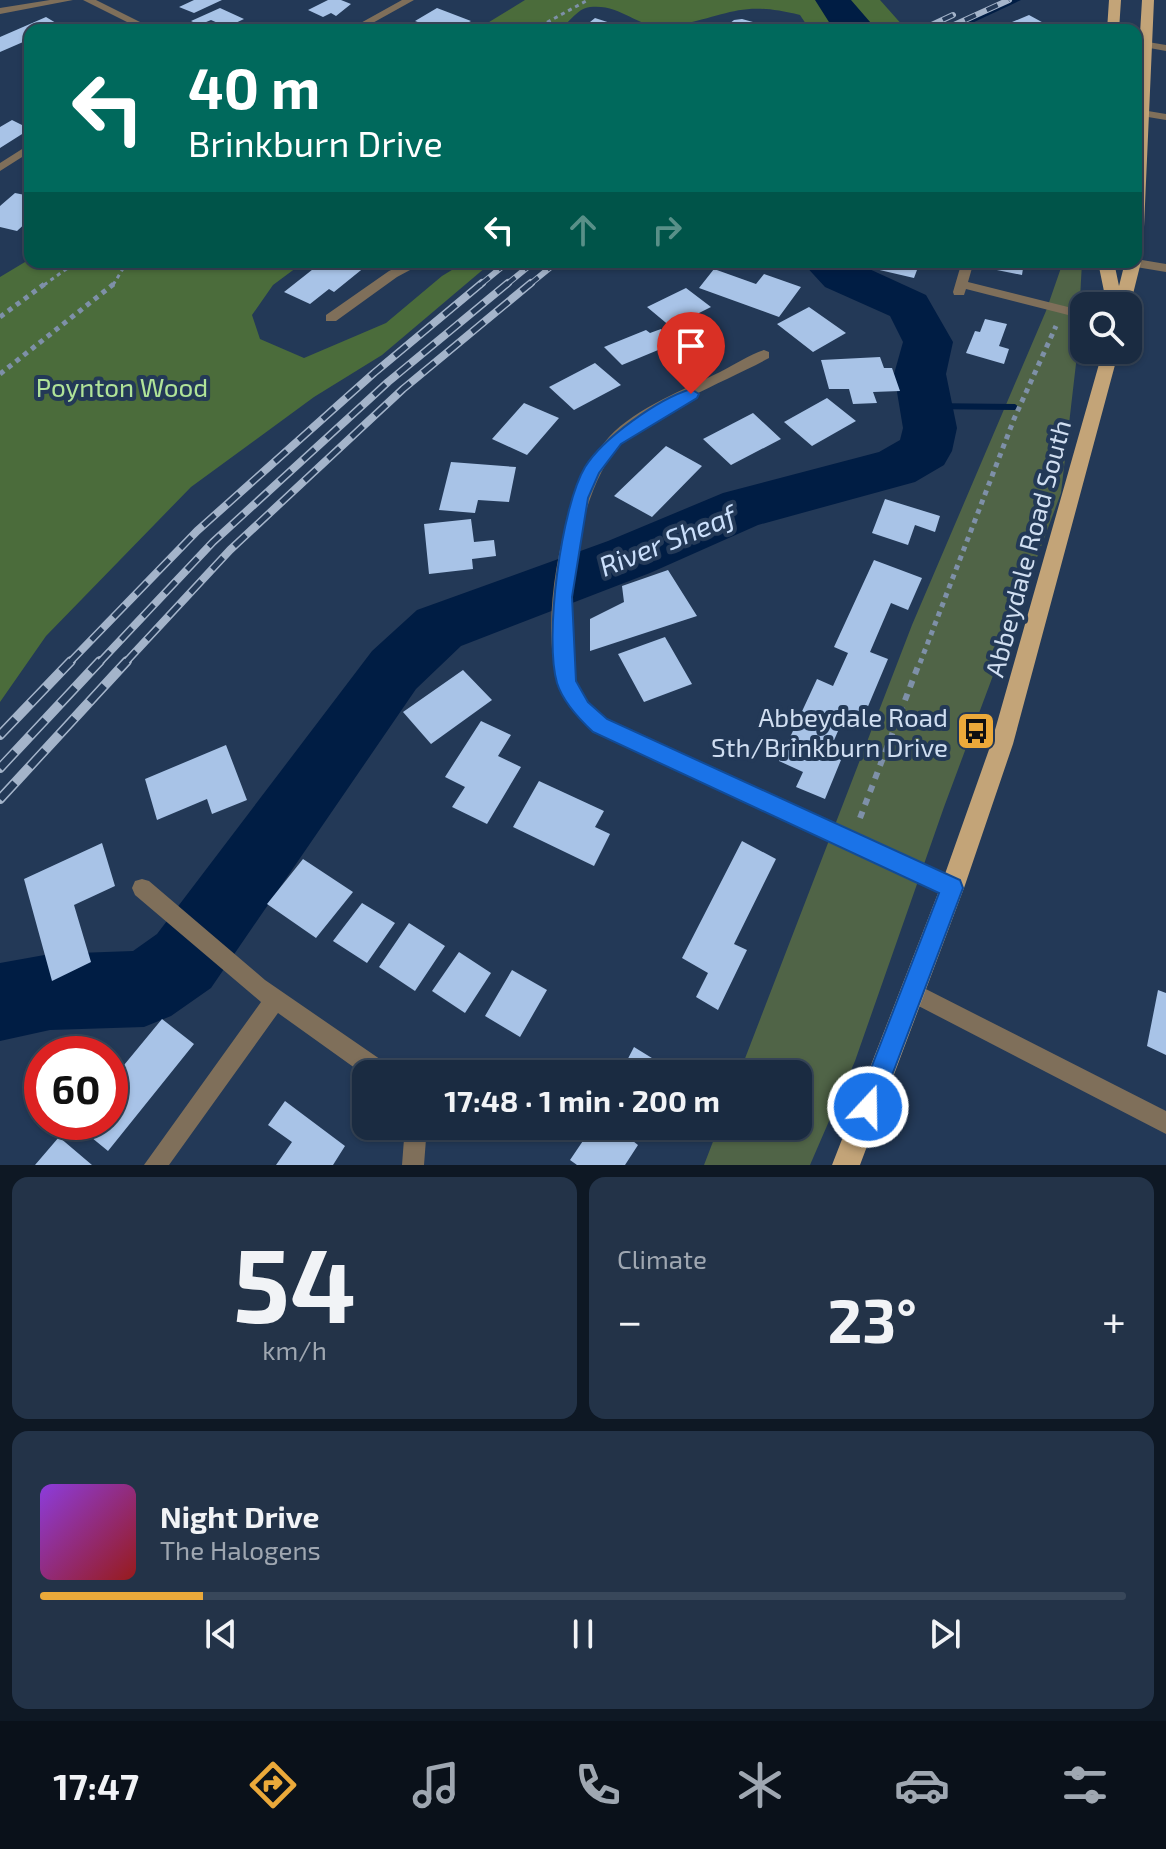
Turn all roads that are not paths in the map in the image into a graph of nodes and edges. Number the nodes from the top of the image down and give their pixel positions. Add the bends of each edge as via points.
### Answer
1 (68, 0) edge
2 (88, 0) edge
3 (409, 0) edge
4 (1115, 0) edge
5 (1148, 0) edge
6 (0, 11) edge
7 (138, 24) edge
8 (364, 24) edge
9 (1113, 24) edge
10 (1148, 45) junction
11 (1166, 48) edge
12 (1142, 96) edge
13 (1166, 106) edge
14 (1142, 112) edge
15 (1142, 113) edge
16 (1166, 117) edge
17 (24, 151) edge
18 (0, 168) edge
19 (1142, 264) edge
20 (406, 268) edge
21 (966, 268) dead end
22 (1107, 268) edge
23 (1131, 268) edge
24 (1166, 268) edge
25 (1112, 292) edge
26 (1125, 292) edge
27 (1070, 312) edge
28 (331, 318) dead end
29 (764, 355) dead end
30 (1107, 364) edge
31 (142, 888) dead end
32 (952, 888) junction
33 (912, 992) junction
34 (266, 993) junction
35 (362, 1060) edge
36 (1166, 1123) edge
37 (415, 1140) edge
38 (155, 1165) edge
39 (413, 1165) edge
40 (846, 1165) edge

1 - 6 street
2 - 7 street
3 - 8 street
4 - 9 main road
5 - 10 main road
10 - 11 street
10 - 12 main road
13 - 14 street
15 - 16 street
17 - 18 street
19 - 24 street
20 - 28 street
21 - 27 street via 960,288
22 - 25 main road
23 - 26 main road
29 - 32 street via 642,421 615,440 592,470 579,498 564,570 567,682 581,708 600,726
30 - 32 main road, Abbeydale Road South via 1002,744
31 - 34 street
32 - 33 main road, Abbeydale Road South
33 - 36 street
33 - 40 main road, Abbeydale Road South
34 - 35 street
34 - 38 street
37 - 39 street

